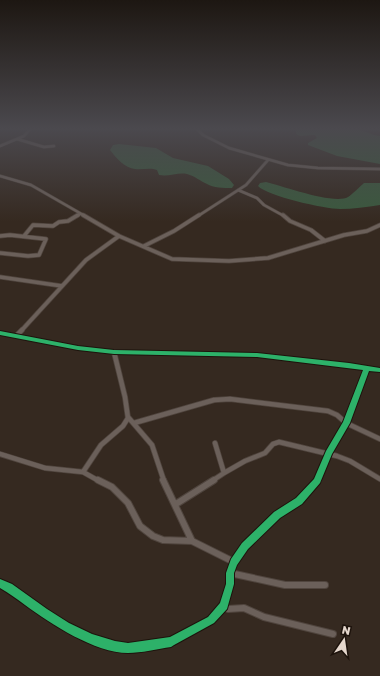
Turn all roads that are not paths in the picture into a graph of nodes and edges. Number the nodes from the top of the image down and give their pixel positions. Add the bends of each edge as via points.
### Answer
1 (268, 160) joint
2 (380, 169) edge
3 (0, 176) edge
4 (238, 190) junction
5 (80, 214) junction
6 (380, 225) edge
7 (0, 236) edge
8 (24, 236) junction
9 (120, 236) junction
10 (325, 240) junction
11 (144, 246) junction
12 (0, 253) edge
13 (0, 277) edge
14 (62, 286) junction
15 (0, 333) edge
16 (17, 336) junction
17 (114, 352) junction
18 (367, 368) junction
19 (380, 370) edge
20 (128, 417) junction
21 (134, 423) junction
22 (346, 423) junction
23 (380, 439) edge
24 (215, 443) dead end
25 (329, 453) junction
26 (0, 454) edge
27 (83, 472) junction
28 (224, 473) junction
29 (380, 479) edge
30 (176, 504) junction
31 (192, 541) junction
32 (234, 562) junction
33 (230, 573) junction
34 (0, 583) edge
35 (324, 585) dead end
36 (224, 606) junction
37 (333, 634) dead end

1 - 2 street via 300,167
1 - 4 street
3 - 5 street via 35,186
4 - 10 street via 257,198 264,206 279,212
4 - 11 street via 174,231
5 - 8 street via 68,222 59,222 53,226 33,225
5 - 9 street
6 - 10 street via 367,231
7 - 8 street
8 - 12 street via 46,239 41,254 28,256
9 - 11 street
9 - 14 street via 89,257
10 - 11 street via 268,258 229,261 172,259
13 - 14 street
14 - 16 street
15 - 16 street
16 - 17 street
17 - 18 street via 257,355
17 - 20 street
18 - 19 street
18 - 22 street
20 - 21 street
20 - 27 street via 119,431 101,445
21 - 22 street via 214,400 230,399 328,411
21 - 30 street via 152,445 165,485
22 - 23 street
22 - 25 street
24 - 28 street
25 - 28 street via 279,442 273,444 265,453
25 - 29 street
25 - 32 street via 317,480 308,492 300,501 277,515 245,546
26 - 27 street via 45,468
27 - 31 street via 112,487 128,502 140,526 153,536 163,540
28 - 30 street
30 - 31 street
31 - 32 street
32 - 33 street
33 - 35 street via 285,585
33 - 36 street
34 - 36 street via 52,618 93,639 121,648 171,642 211,620
36 - 37 street via 228,609 244,608 264,617

